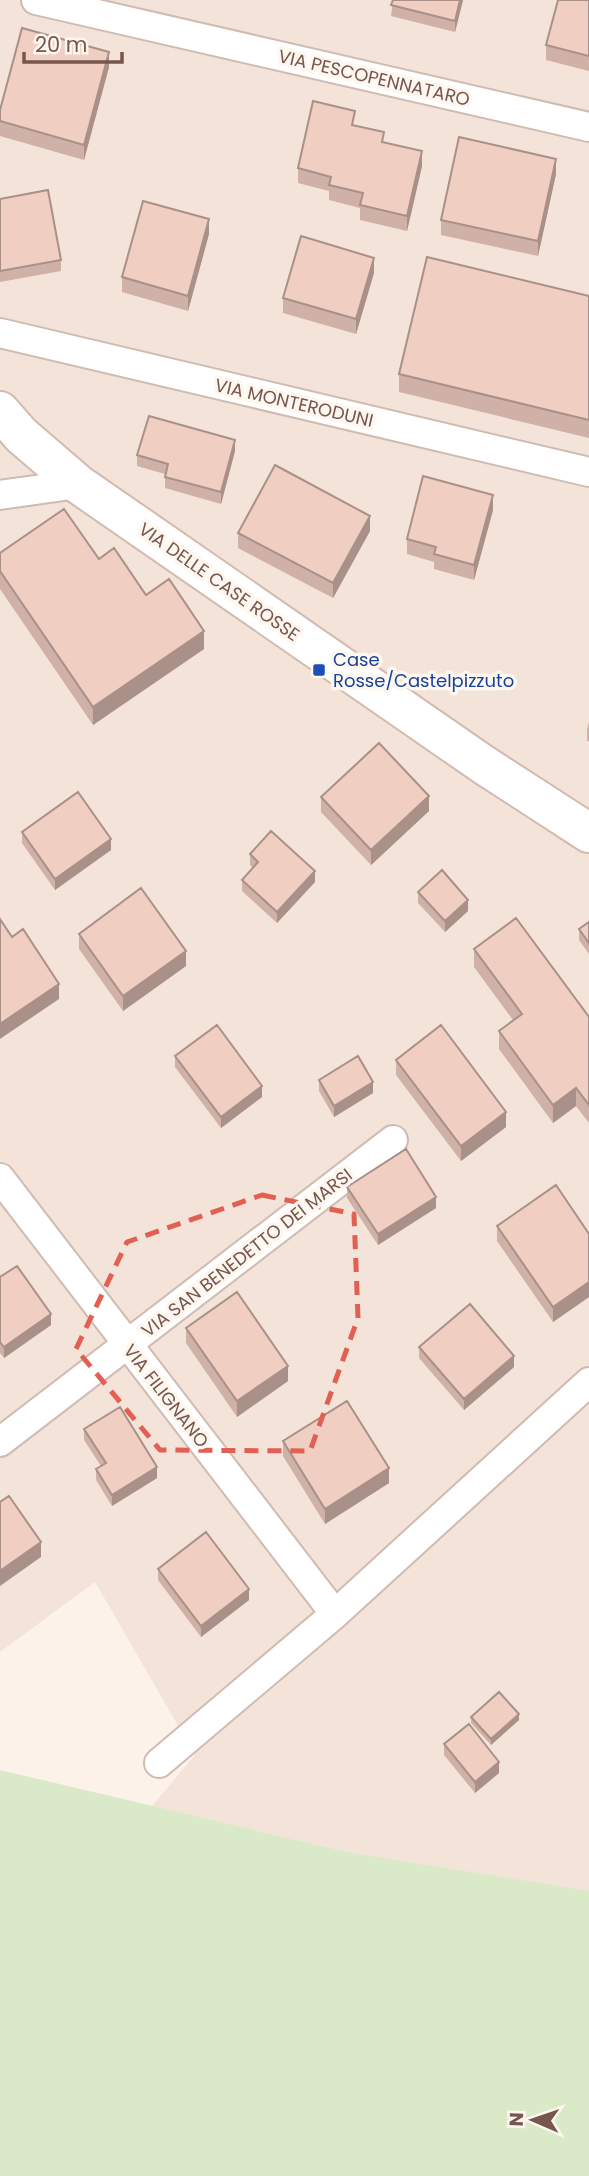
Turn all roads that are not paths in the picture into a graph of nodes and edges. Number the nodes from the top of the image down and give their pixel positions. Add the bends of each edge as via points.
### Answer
1 (36, 0) edge
2 (589, 127) edge
3 (0, 333) edge
4 (0, 411) edge
5 (589, 472) edge
6 (78, 484) junction
7 (0, 495) edge
8 (589, 833) edge
9 (393, 1140) dead end
10 (0, 1178) edge
11 (128, 1346) junction
12 (589, 1382) edge
13 (0, 1442) edge
14 (335, 1614) junction
15 (159, 1763) dead end

1 - 2 street, VIA PESCOPENNATARO
3 - 5 street, VIA MONTERODUNI
4 - 6 street, VIA DELLE CASE ROSSE
6 - 7 street
6 - 8 street, VIA DELLE CASE ROSSE
9 - 11 street, VIA SAN BENEDETTO DEI MARSI
10 - 11 street, VIA FILIGNANO
11 - 13 street, VIA SAN BENEDETTO DEI MARSI
11 - 14 street, VIA FILIGNANO
12 - 14 street
14 - 15 street

